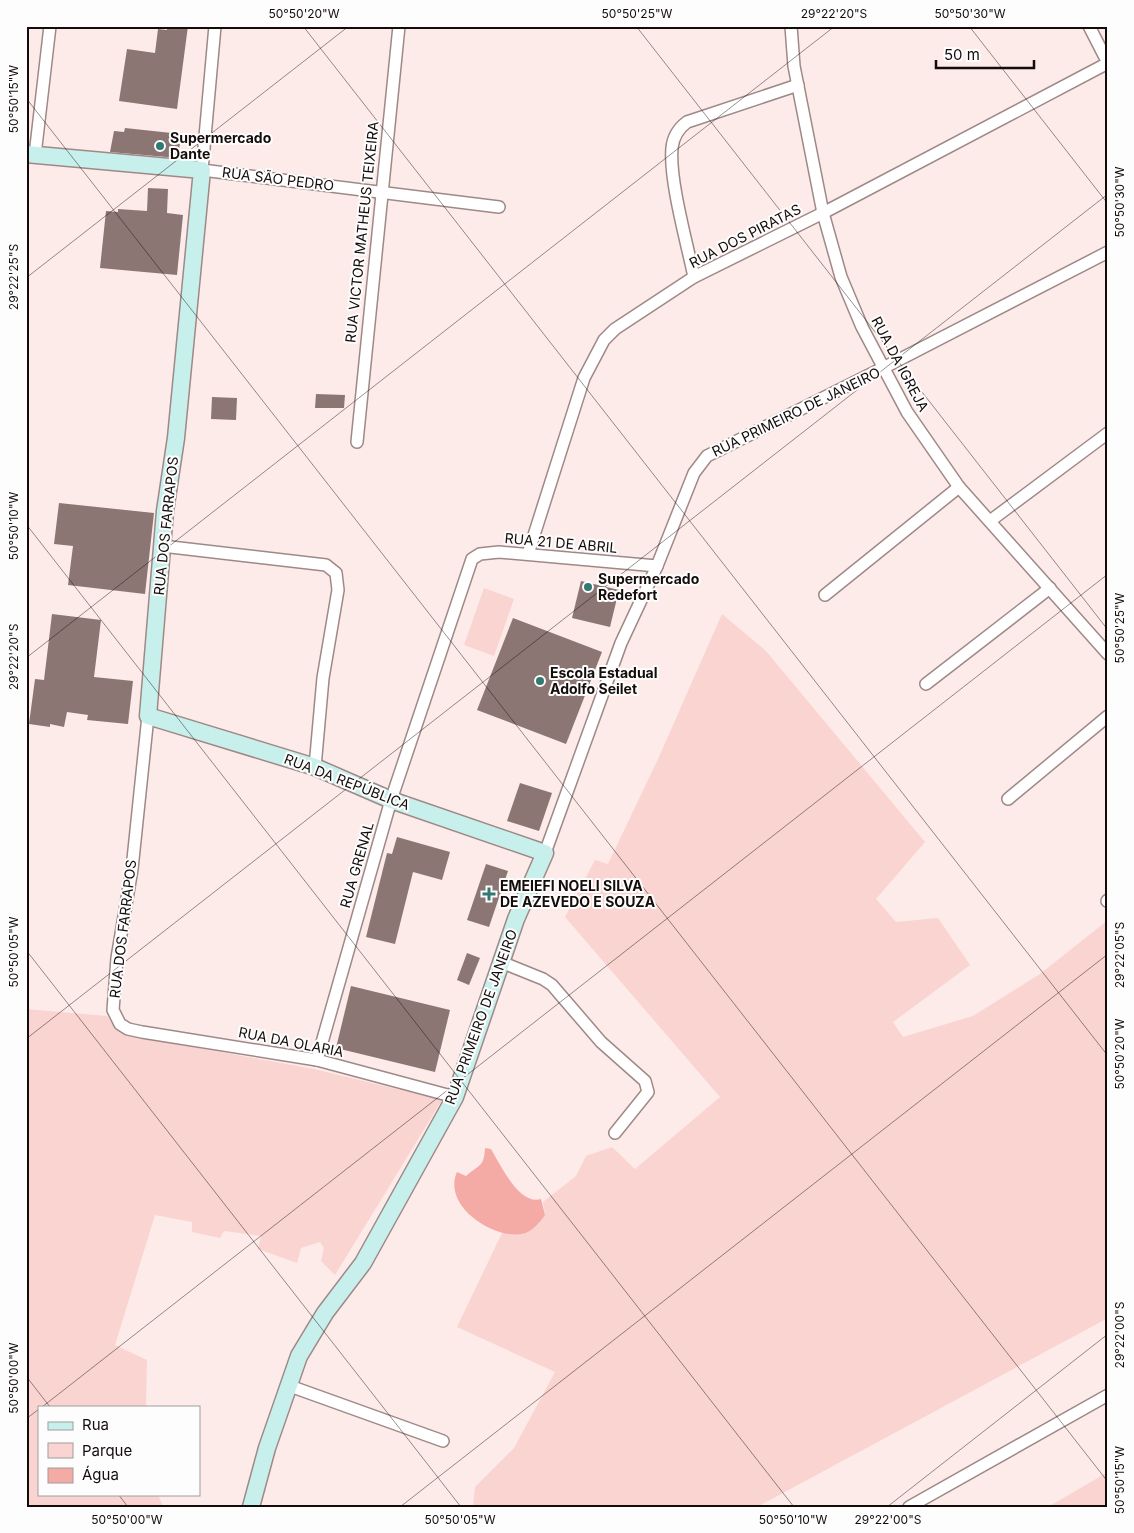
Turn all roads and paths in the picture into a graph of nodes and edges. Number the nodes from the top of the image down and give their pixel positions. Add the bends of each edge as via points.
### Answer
1 (50, 26) edge
2 (215, 26) edge
3 (398, 26) edge
4 (791, 26) edge
5 (1089, 26) edge
6 (1108, 63) edge
7 (798, 85) junction
8 (30, 154) edge
9 (202, 170) junction
10 (380, 191) junction
11 (499, 207) dead end
12 (824, 213) junction
13 (1108, 252) edge
14 (694, 277) junction
15 (884, 368) junction
16 (1108, 433) edge
17 (357, 442) dead end
18 (959, 487) junction
19 (990, 521) junction
20 (162, 546) junction
21 (528, 554) junction
22 (468, 566) joint
23 (657, 566) junction
24 (1050, 588) junction
25 (825, 595) dead end
26 (1108, 654) edge
27 (926, 684) dead end
28 (148, 716) junction
29 (1108, 716) edge
30 (315, 767) junction
31 (1008, 799) dead end
32 (391, 800) junction
33 (545, 853) junction
34 (501, 962) junction
35 (120, 1024) joint
36 (317, 1060) junction
37 (455, 1097) junction
38 (615, 1133) dead end
39 (287, 1385) junction
40 (1108, 1395) edge
41 (443, 1442) dead end
42 (251, 1507) edge
43 (909, 1507) edge

1 - 8 street
2 - 9 street, RUA DOS FARRAPOS
3 - 10 street, RUA VICTOR MATHEUS TEIXEIRA
4 - 7 street, RUA DA IGREJA
5 - 6 street
6 - 12 street, RUA DOS PIRATAS
7 - 12 street, RUA DA IGREJA
7 - 14 street via 687,122 676,134 672,148 674,176
8 - 9 street, RUA SÃO PEDRO
9 - 10 street, RUA SÃO PEDRO
9 - 20 street, RUA DOS FARRAPOS
10 - 11 street, RUA SÃO PEDRO
10 - 17 street, RUA VICTOR MATHEUS TEIXEIRA
12 - 14 street, RUA DOS PIRATAS
12 - 15 street, RUA DA IGREJA via 841,277
13 - 15 street, RUA PRIMEIRO DE JANEIRO
14 - 21 street, RUA DOS PIRATAS via 615,329 594,356 584,378
15 - 18 street, RUA DA IGREJA via 907,412
15 - 23 street, RUA PRIMEIRO DE JANEIRO via 707,456 694,473
16 - 19 street
18 - 19 street, RUA DA IGREJA
18 - 25 street
19 - 24 street, RUA DA IGREJA
20 - 28 street, RUA DOS FARRAPOS
20 - 30 street via 326,565 336,573 338,590 322,678
21 - 22 street, RUA 21 DE ABRIL via 480,554
21 - 23 street, RUA 21 DE ABRIL
22 - 32 street, RUA GRENAL
23 - 33 street, RUA PRIMEIRO DE JANEIRO via 621,643
24 - 26 street, RUA DA IGREJA
24 - 27 street
28 - 30 street, RUA DA REPÚBLICA
28 - 35 street, RUA DOS FARRAPOS via 132,869 117,958 113,1010
29 - 31 street
30 - 32 street, RUA DA REPÚBLICA
32 - 33 street, RUA DA REPÚBLICA
32 - 36 street, RUA GRENAL
33 - 34 street, RUA PRIMEIRO DE JANEIRO
34 - 37 street, RUA PRIMEIRO DE JANEIRO
34 - 38 street via 552,985 601,1042 645,1082 648,1092
35 - 36 street, RUA DA OLARIA via 142,1032
36 - 37 street, RUA DA OLARIA
37 - 39 street, RUA PRIMEIRO DE JANEIRO via 363,1263 325,1313 299,1356
39 - 41 street
39 - 42 street, RUA PRIMEIRO DE JANEIRO
40 - 43 street

